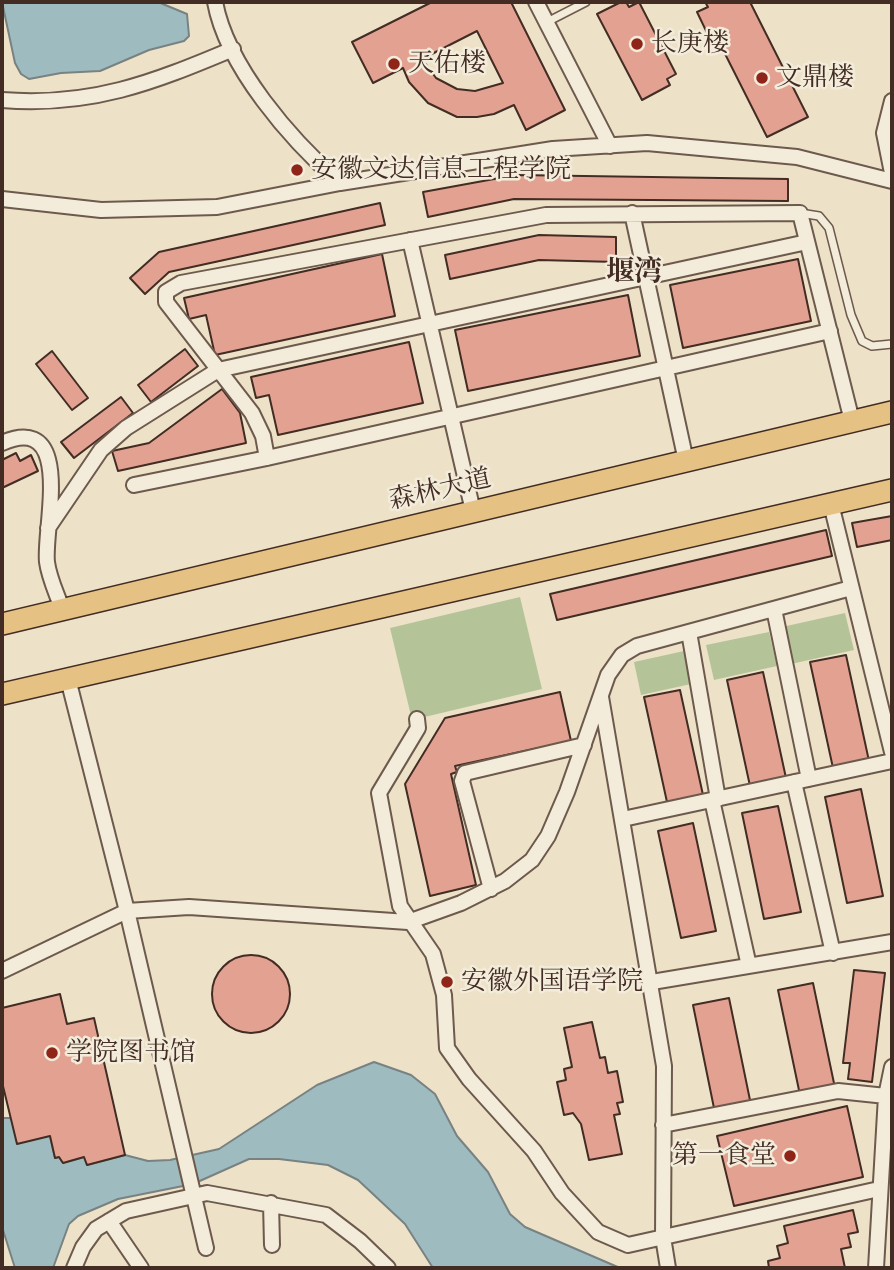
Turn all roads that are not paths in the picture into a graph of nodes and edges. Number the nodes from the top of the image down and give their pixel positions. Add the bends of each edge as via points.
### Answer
1 (215, 2) edge
2 (536, 2) edge
3 (586, 2) edge
4 (546, 22) junction
5 (233, 49) junction
6 (2, 100) edge
7 (892, 101) edge
8 (610, 146) junction
9 (892, 173) edge
10 (892, 181) edge
11 (341, 183) junction
12 (2, 199) edge
13 (632, 213) junction
14 (800, 213) junction
15 (410, 240) junction
16 (807, 242) junction
17 (645, 277) junction
18 (430, 323) junction
19 (830, 331) junction
20 (892, 344) edge
21 (665, 368) junction
22 (218, 370) junction
23 (892, 412) edge
24 (451, 417) junction
25 (852, 421) junction
26 (2, 443) edge
27 (267, 458) junction
28 (686, 461) junction
29 (134, 485) dead end
30 (892, 490) edge
31 (831, 504) junction
32 (472, 511) junction
33 (48, 528) junction
34 (851, 588) junction
35 (62, 609) junction
36 (774, 609) junction
37 (2, 624) edge
38 (689, 632) junction
39 (68, 679) junction
40 (2, 694) edge
41 (601, 696) junction
42 (416, 719) dead end
43 (584, 745) junction
44 (892, 752) edge
45 (892, 761) edge
46 (810, 779) junction
47 (794, 782) junction
48 (715, 799) junction
49 (623, 819) junction
50 (491, 889) junction
51 (127, 911) junction
52 (408, 922) junction
53 (892, 942) edge
54 (833, 953) junction
55 (749, 966) junction
56 (2, 971) edge
57 (652, 982) junction
58 (892, 1067) edge
59 (886, 1096) junction
60 (663, 1125) junction
61 (879, 1189) junction
62 (192, 1193) junction
63 (271, 1203) junction
64 (109, 1221) junction
65 (663, 1237) junction
66 (272, 1245) dead end
67 (206, 1248) dead end
68 (75, 1268) edge
69 (141, 1268) edge
70 (388, 1268) edge
71 (668, 1268) edge
72 (876, 1268) edge

1 - 5 street
2 - 4 street
3 - 4 lane
4 - 8 street
5 - 6 street via 154,82 85,100
5 - 11 street via 244,75 319,164
7 - 9 street via 884,133
8 - 10 street via 647,143 797,157
8 - 11 street via 553,149
11 - 12 street via 217,206 101,210
13 - 14 street
13 - 15 street via 546,215
13 - 17 street
14 - 16 street
14 - 20 lane via 819,216 829,228 862,341 872,346
15 - 18 street
15 - 22 street via 181,283 166,292 166,302
16 - 17 street
16 - 19 street
17 - 18 street
17 - 21 street
18 - 22 street
18 - 24 street
19 - 21 street
19 - 25 street
21 - 24 street
21 - 28 street
22 - 27 street via 251,414 263,436
22 - 33 street via 126,428 101,450
23 - 25 main road, 森林大道
24 - 27 street
24 - 32 street
25 - 28 main road, 森林大道
26 - 33 street via 16,437 34,440 46,453 53,482
27 - 29 street
28 - 32 main road, 森林大道
30 - 31 main road
31 - 34 street
31 - 39 main road
32 - 35 main road, 森林大道
33 - 35 street via 47,562
34 - 36 street
34 - 44 street
35 - 37 main road, 森林大道
36 - 38 street
36 - 46 street
38 - 41 street via 621,655
38 - 48 street
39 - 40 main road
39 - 51 street
41 - 43 street
41 - 49 street
42 - 52 street via 418,728 379,793 400,906
43 - 50 street via 548,836 532,860
43 - 50 street via 465,773 463,781
45 - 46 street
46 - 47 street
47 - 48 street
47 - 54 street
48 - 49 street
48 - 55 street
49 - 57 street
50 - 52 street
51 - 52 street via 189,906
51 - 56 street
51 - 62 street
52 - 65 street via 433,954 444,995 447,1048 469,1079 534,1151 562,1193 597,1232 628,1245
53 - 54 street
54 - 55 street
55 - 57 street
57 - 60 street via 664,1066
58 - 59 street
59 - 60 street via 838,1091
59 - 61 street
60 - 65 street
61 - 65 street
61 - 72 street
62 - 63 street
62 - 64 street via 126,1211
62 - 67 street
63 - 66 street
63 - 70 street via 326,1215
64 - 68 street via 89,1238
64 - 69 street
65 - 71 street

